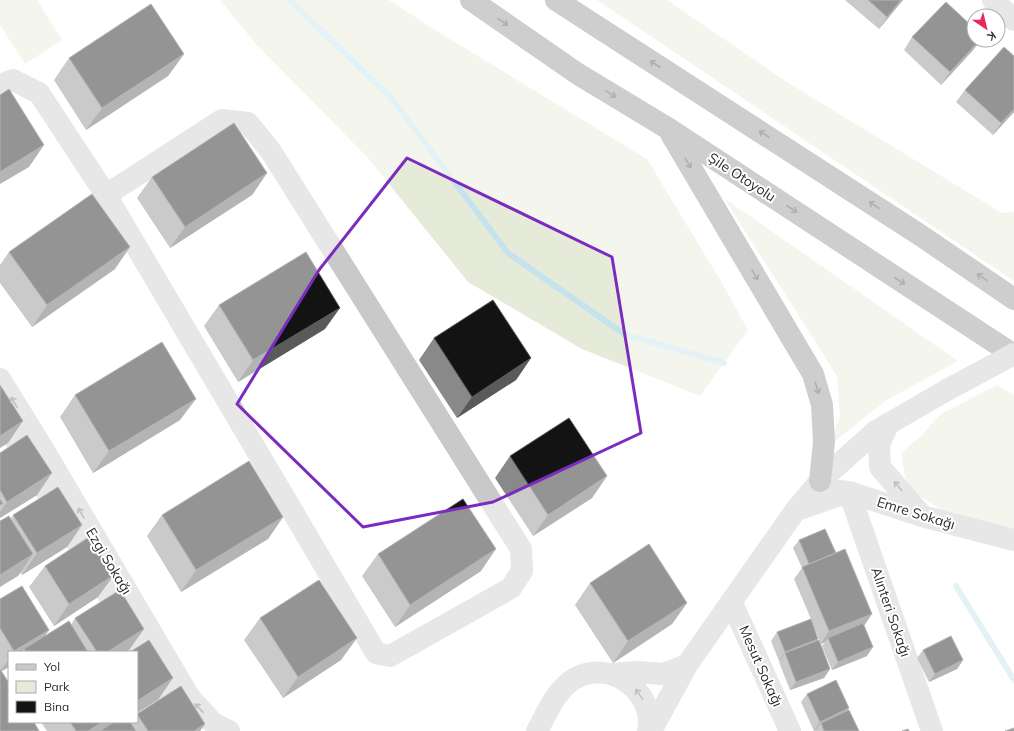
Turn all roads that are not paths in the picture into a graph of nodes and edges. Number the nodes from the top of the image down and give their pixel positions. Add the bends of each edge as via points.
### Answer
1 (556, 0) edge
2 (993, 0) edge
3 (472, 1) edge
4 (1014, 20) edge
5 (0, 85) edge
6 (669, 129) junction
7 (106, 195) junction
8 (1014, 299) edge
9 (1014, 354) edge
10 (0, 380) edge
11 (0, 414) edge
12 (889, 423) junction
13 (820, 481) junction
14 (849, 492) junction
15 (795, 511) junction
16 (922, 516) junction
17 (1014, 540) edge
18 (731, 600) junction
19 (687, 666) junction
20 (610, 674) junction
21 (551, 707) junction
22 (190, 731) edge
23 (229, 731) edge
24 (537, 731) edge
25 (548, 731) edge
26 (650, 731) edge
27 (790, 731) edge
28 (932, 731) edge

8 -> 1 highway via 920,235
2 - 4 street
3 -> 6 highway, Şile Otoyolu via 578,74
5 - 7 street via 13,80 39,93
6 -> 9 highway, Şile Otoyolu
6 -> 13 highway via 813,374 822,405 824,442
7 - 7 street via 222,120 248,123 274,156 520,549 522,571 511,588 390,656 376,653
9 - 12 street, bridge
23 -> 10 street, Ezgi Sokağı via 213,723 190,698
11 - 22 street, Ezgi Sokağı
12 - 13 street via 876,430
16 -> 12 street via 880,467 879,444
13 - 14 street, Emre Sokağı via 832,488
13 - 15 street
14 - 15 street
14 - 16 street, Emre Sokağı
14 - 28 street, Alınteri Sokağı
15 - 18 street
16 - 17 street, Emre Sokağı
18 - 19 street
18 - 27 street, Mesut Sokağı
19 - 20 street via 663,674
19 - 26 street
20 - 21 street via 586,674 575,679 556,695
26 -> 20 street via 649,714 639,693 631,684
21 - 24 street
21 - 25 street

